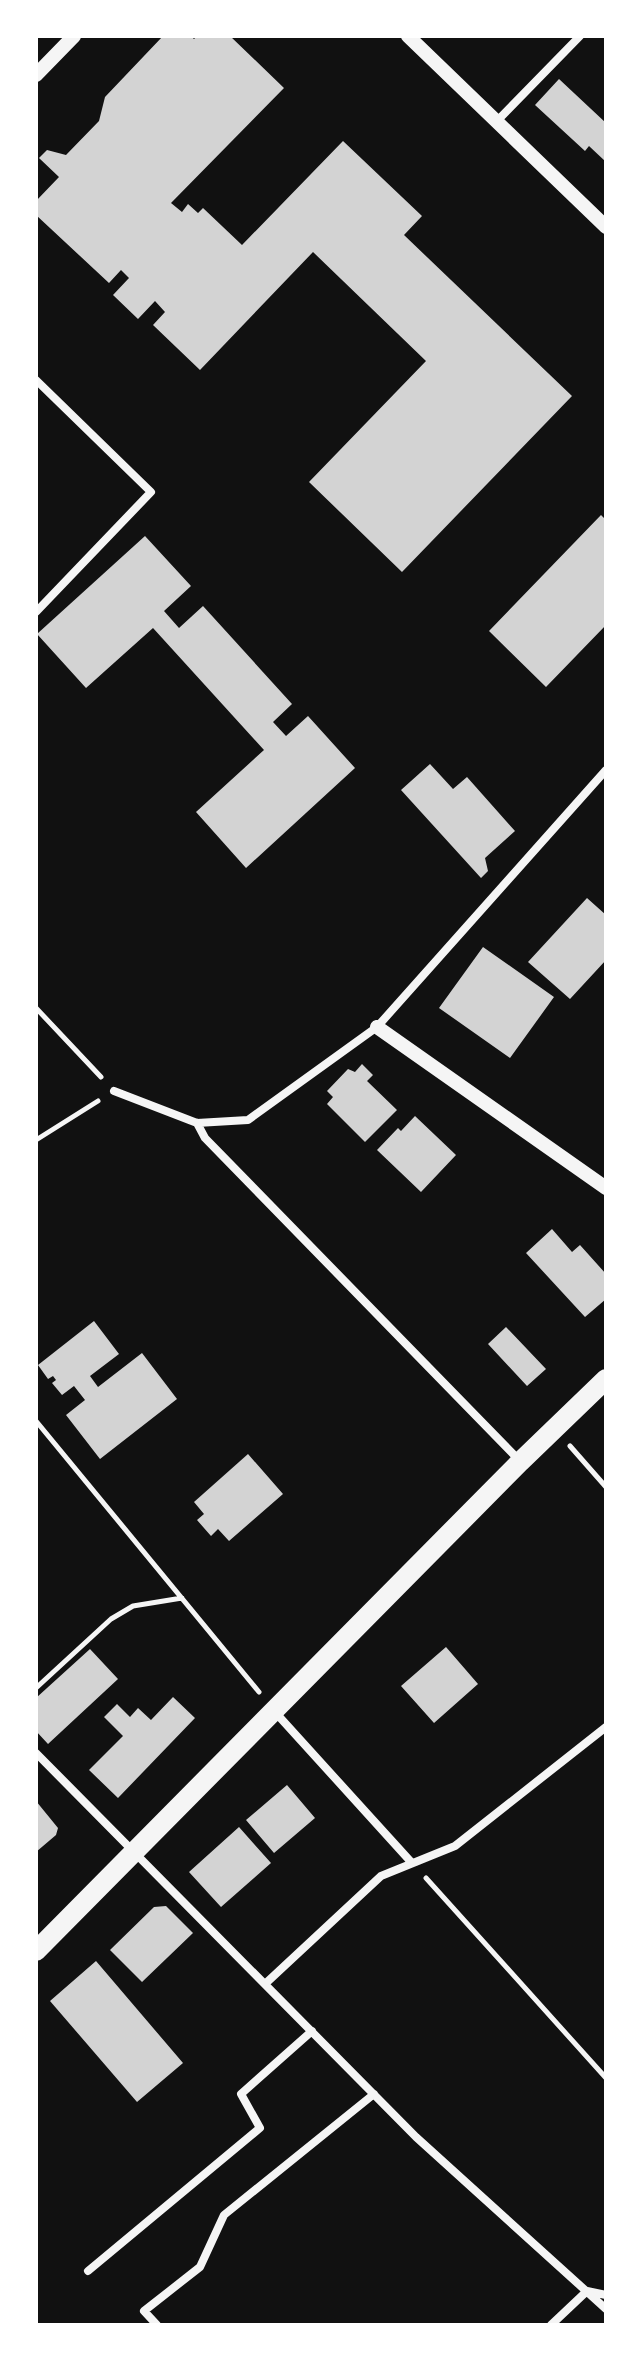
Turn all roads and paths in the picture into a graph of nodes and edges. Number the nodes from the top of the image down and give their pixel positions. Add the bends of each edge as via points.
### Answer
1 (74, 36) edge
2 (408, 36) edge
3 (580, 36) edge
4 (36, 75) edge
5 (497, 121) junction
6 (606, 227) edge
7 (36, 380) edge
8 (36, 612) edge
9 (606, 770) edge
10 (36, 1008) edge
11 (377, 1027) junction
12 (114, 1091) junction
13 (197, 1123) junction
14 (36, 1140) edge
15 (606, 1188) edge
16 (606, 1379) edge
17 (36, 1421) edge
18 (555, 1428) junction
19 (520, 1462) junction
20 (606, 1487) edge
21 (182, 1598) junction
22 (36, 1688) edge
23 (274, 1710) junction
24 (606, 1727) edge
25 (36, 1753) edge
26 (136, 1852) junction
27 (412, 1863) junction
28 (36, 1951) edge
29 (265, 1984) junction
30 (312, 2031) junction
31 (606, 2078) edge
32 (374, 2094) junction
33 (88, 2271) dead end
34 (587, 2291) junction
35 (606, 2295) edge
36 (606, 2309) edge
37 (157, 2325) edge
38 (551, 2325) edge

1 - 4 street
2 - 5 street
3 - 5 street
5 - 6 street
7 - 8 street via 151,492
9 - 11 street
10 - 12 path
11 - 13 street via 248,1120
11 - 15 street
12 - 13 street
12 - 14 path
13 - 19 street via 205,1138
16 - 18 main road
17 - 21 path
18 - 19 main road
18 - 20 path
19 - 23 main road
21 - 22 path via 133,1606 111,1619
21 - 23 path
23 - 26 main road
23 - 27 street
24 - 27 street via 455,1846
25 - 26 street
26 - 28 main road
26 - 29 street
27 - 29 street via 381,1876
27 - 31 path
29 - 30 street
30 - 32 street
30 - 33 street via 241,2094 260,2128
32 - 34 street
32 - 37 street via 224,2215 200,2267 144,2311
34 - 35 street
34 - 36 street
34 - 38 street

